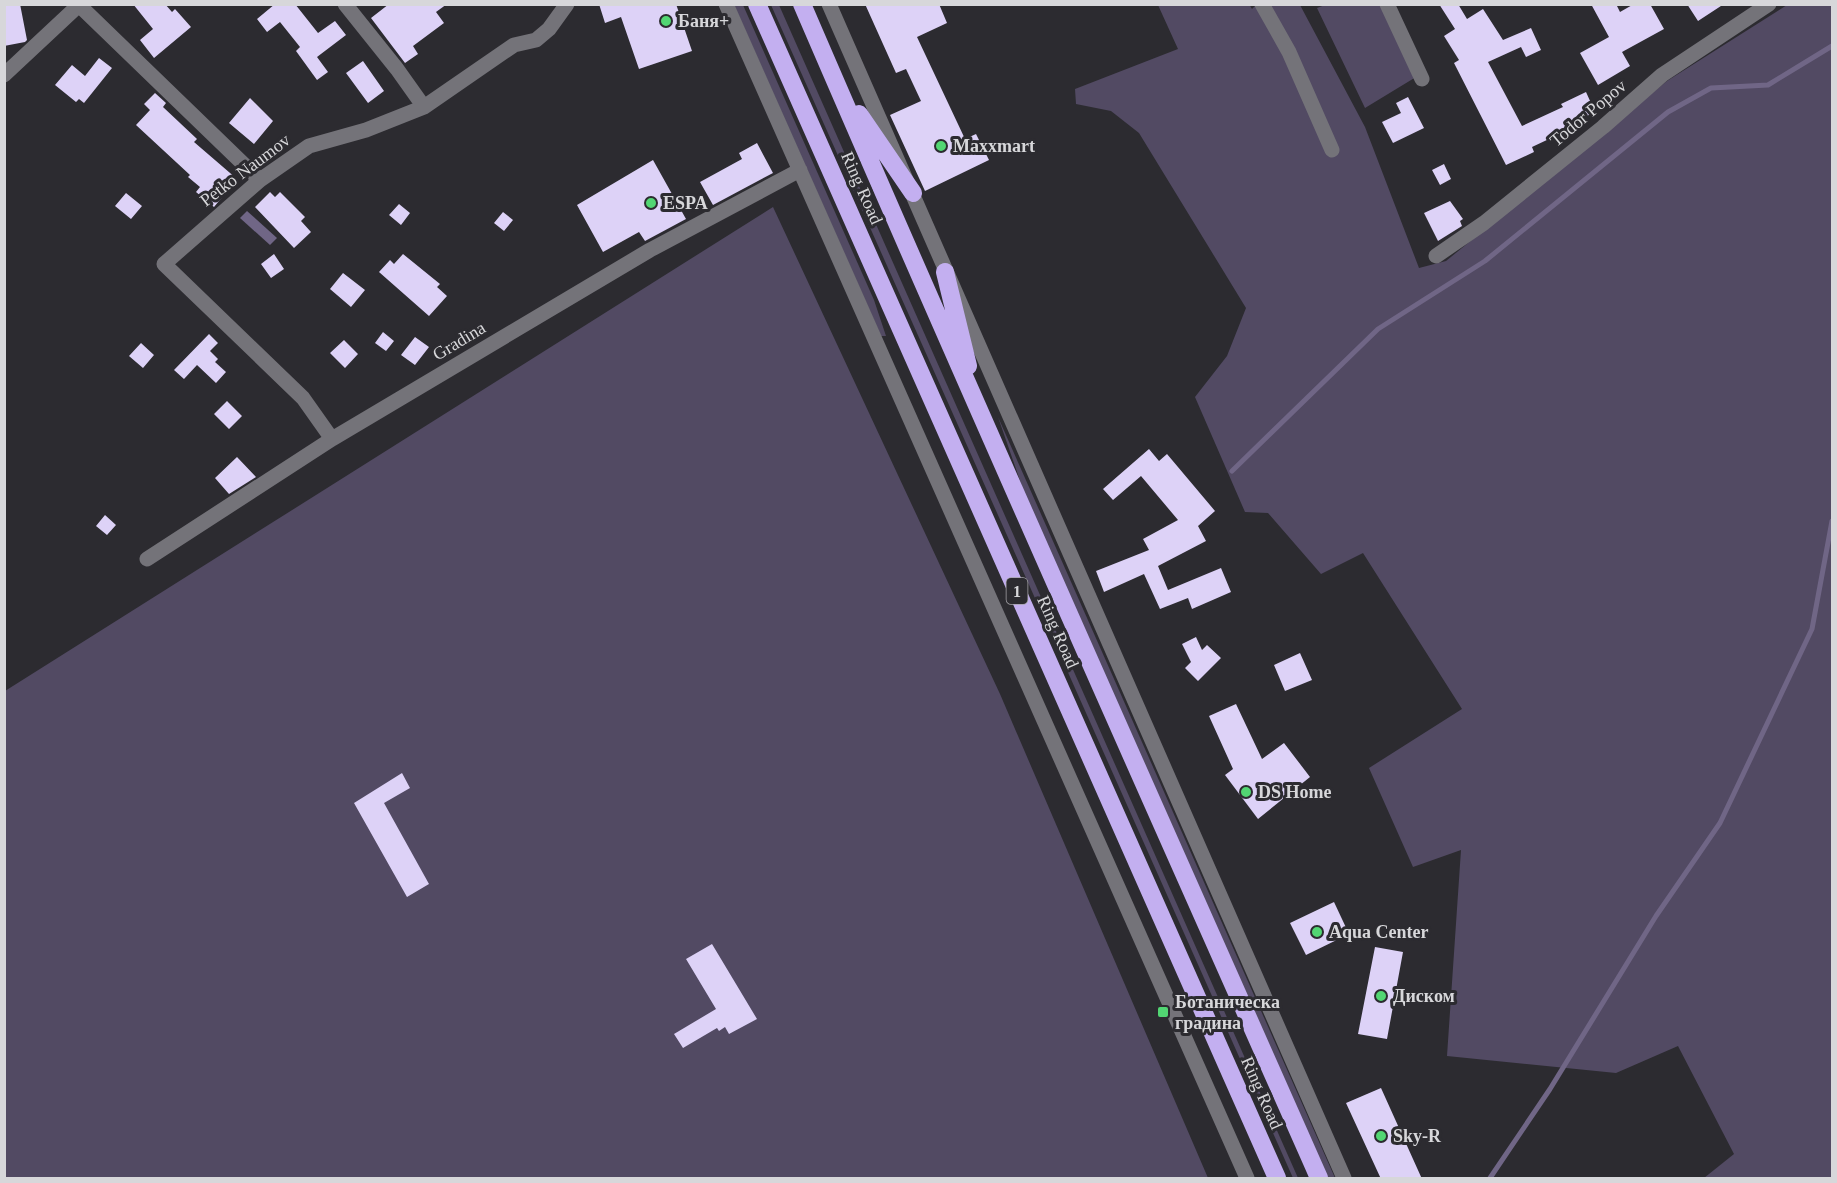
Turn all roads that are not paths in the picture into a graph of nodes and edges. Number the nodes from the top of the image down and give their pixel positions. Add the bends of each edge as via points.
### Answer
1 (345, 4) edge
2 (567, 4) edge
3 (726, 4) edge
4 (757, 4) edge
5 (802, 4) edge
6 (829, 4) edge
7 (1262, 4) edge
8 (1387, 4) edge
9 (1769, 4) edge
10 (80, 5) edge
11 (4, 75) edge
12 (833, 75) junction
13 (1422, 79) dead end
14 (424, 107) junction
15 (1332, 150) dead end
16 (800, 170) junction
17 (260, 180) junction
18 (913, 194) junction
19 (1436, 256) dead end
20 (945, 272) junction
21 (979, 415) junction
22 (332, 439) junction
23 (147, 559) dead end
24 (1247, 1179) edge
25 (1277, 1179) edge
26 (1318, 1179) edge
27 (1344, 1179) edge

1 - 14 street
2 - 14 street, Petko Naumov via 536,40 514,45
3 - 16 street
4 - 25 highway, Ring Road / 1
5 - 12 highway, Ring Road / 1
6 - 18 street
7 - 15 street
8 - 13 street
9 - 19 street, Todor Popov via 1662,75 1484,223
10 - 11 street
10 - 17 street
12 - 18 highway
12 - 21 highway, Ring Road / 1
14 - 17 street, Petko Naumov via 366,130 309,146
16 - 22 street, Gradina via 650,250
16 - 24 street
17 - 22 street, Petko Naumov via 164,264 303,398
18 - 20 street
20 - 21 highway
20 - 27 street
21 - 26 highway, Ring Road / 1
22 - 23 street, Gradina

